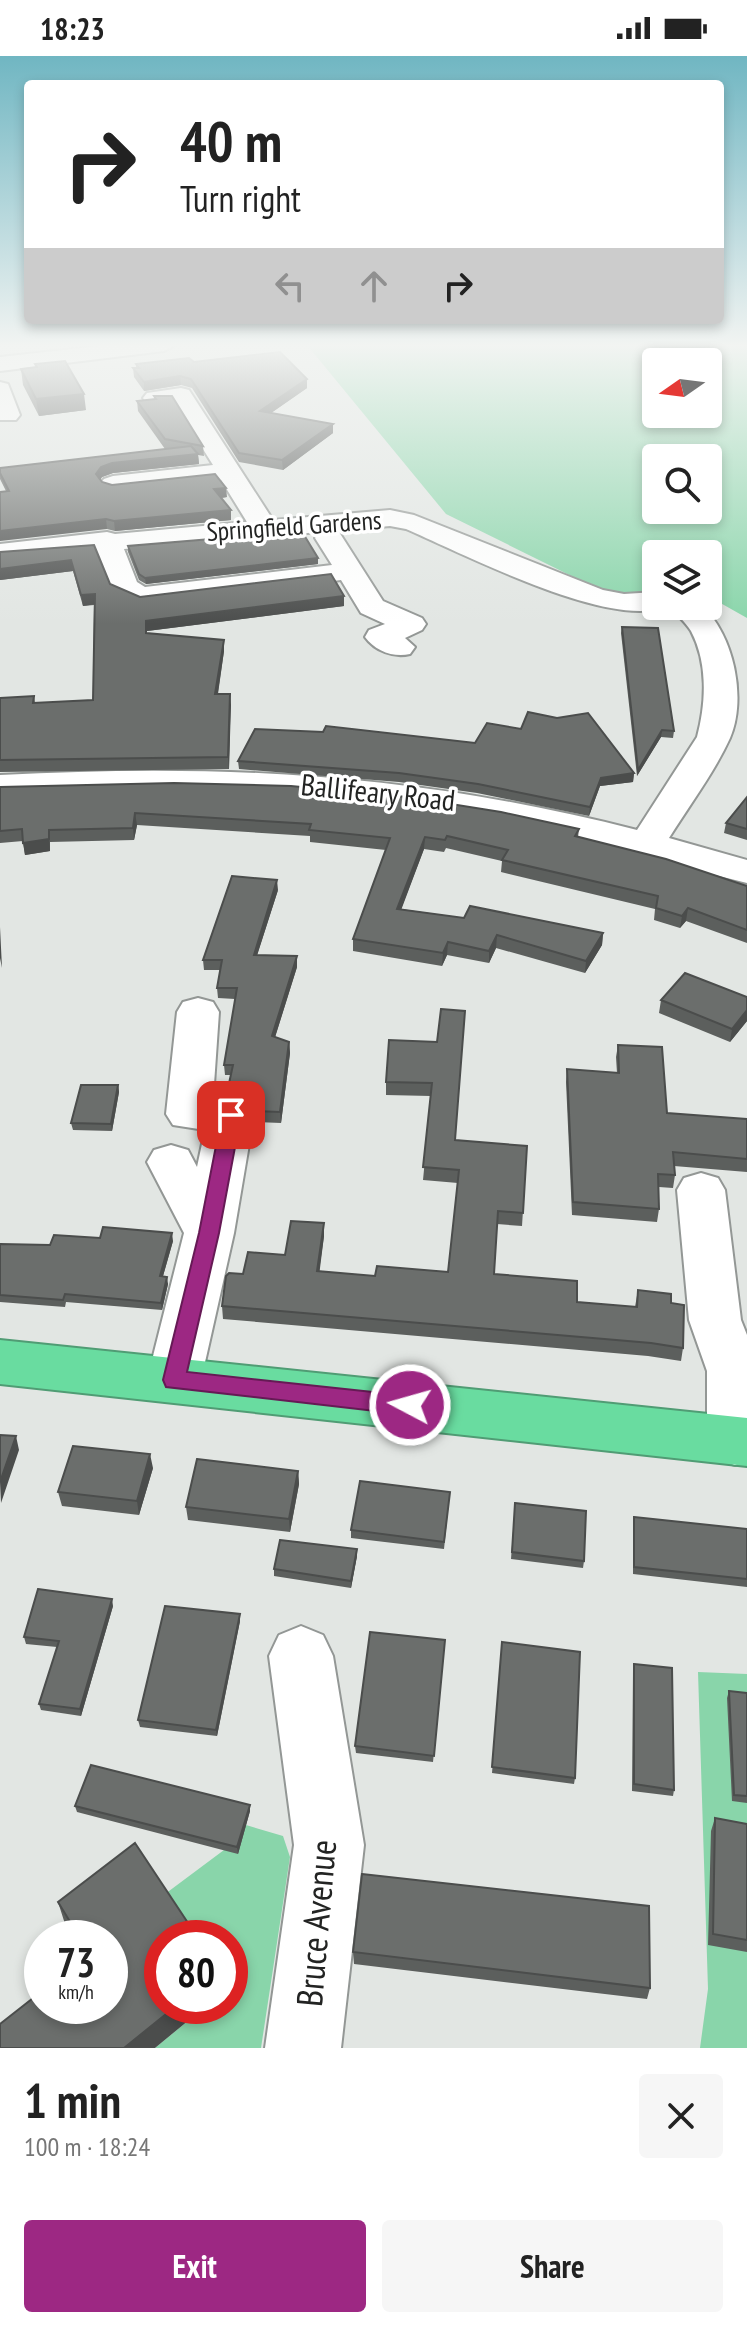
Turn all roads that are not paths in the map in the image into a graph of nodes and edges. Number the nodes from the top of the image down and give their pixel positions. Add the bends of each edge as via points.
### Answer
1 (214, 438) edge
2 (229, 471) junction
3 (113, 484) edge
4 (257, 517) junction
5 (405, 520) junction
6 (320, 523) junction
7 (107, 540) junction
8 (0, 552) edge
9 (332, 574) edge
10 (642, 601) edge
11 (699, 620) edge
12 (399, 647) dead end
13 (733, 725) edge
14 (0, 786) edge
15 (647, 843) junction
16 (747, 872) edge
17 (198, 1012) dead end
18 (171, 1162) dead end
19 (701, 1190) dead end
20 (209, 1233) junction
21 (0, 1362) edge
22 (174, 1380) junction
23 (741, 1441) edge
24 (301, 1656) dead end
25 (303, 2048) edge

1 - 2 street
2 - 3 street
2 - 4 street
4 - 5 street via 381,495 393,497 407,515
4 - 6 street, Springfield Gardens
4 - 7 street, Springfield Gardens
5 - 6 street, Springfield Gardens
5 - 10 street, Springfield Gardens via 575,592 611,602
6 - 12 street via 372,607 411,624 380,637
7 - 8 street, Springfield Gardens
7 - 9 street via 124,587 143,605 283,589
11 - 13 street via 720,672
13 - 15 street via 714,737
14 - 15 street, Ballifeary Road via 150,779 369,790 465,802
15 - 16 street, Ballifeary Road
17 - 20 street via 189,1114 231,1115
18 - 20 street
19 - 23 street via 715,1320 734,1371
20 - 22 street
21 - 22 highway
22 - 23 highway
24 - 25 street, Bruce Avenue via 329,1845

